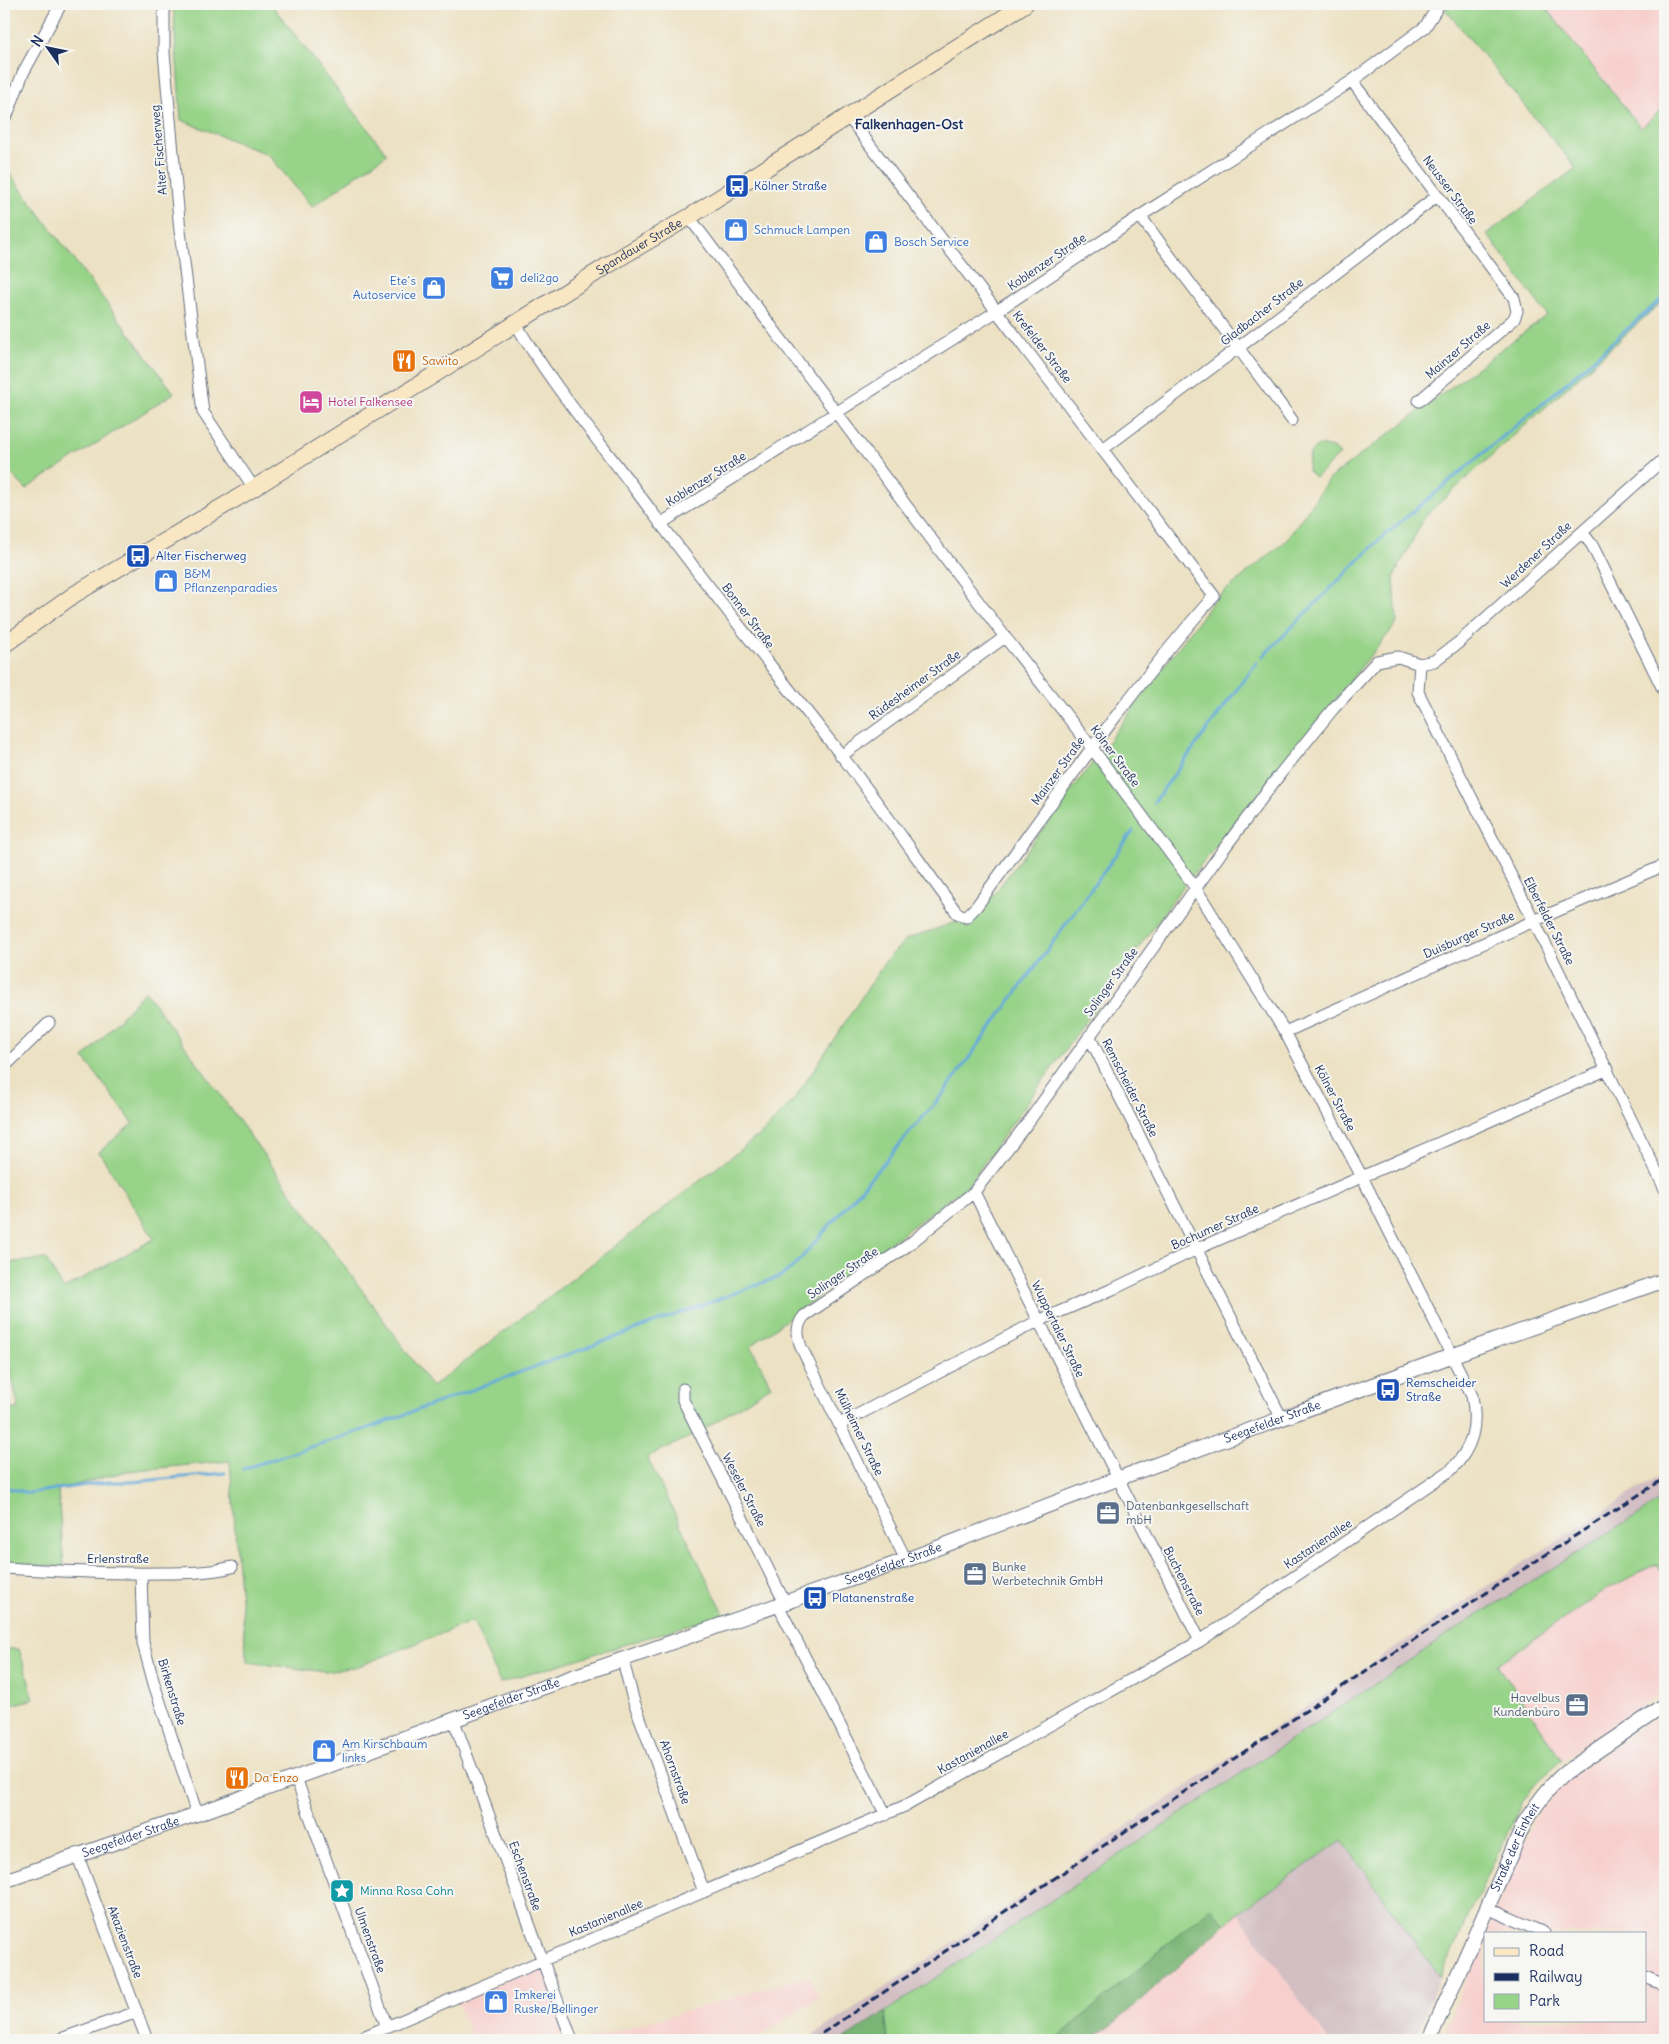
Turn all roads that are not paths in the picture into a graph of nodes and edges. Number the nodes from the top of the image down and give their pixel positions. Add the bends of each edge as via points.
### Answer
1 (62, 4) edge
2 (164, 4) edge
3 (1025, 4) edge
4 (1436, 8) dead end
5 (1352, 81) junction
6 (847, 115) junction
7 (7, 116) dead end
8 (1437, 196) junction
9 (1140, 216) junction
10 (689, 217) junction
11 (997, 311) junction
12 (1514, 319) joint
13 (516, 324) junction
14 (1238, 348) junction
15 (1419, 401) dead end
16 (837, 413) junction
17 (1292, 420) dead end
18 (1103, 449) junction
19 (1665, 458) edge
20 (254, 488) junction
21 (660, 524) junction
22 (1582, 532) junction
23 (1214, 596) joint
24 (1005, 637) junction
25 (4, 645) edge
26 (1420, 664) junction
27 (1665, 693) edge
28 (1092, 748) junction
29 (841, 756) junction
30 (1665, 865) edge
31 (1195, 887) junction
32 (966, 918) joint
33 (1534, 921) junction
34 (49, 1023) dead end
35 (1285, 1032) junction
36 (1089, 1036) junction
37 (4, 1067) edge
38 (1608, 1069) junction
39 (1362, 1177) junction
40 (1665, 1189) edge
41 (974, 1192) junction
42 (1196, 1249) junction
43 (1665, 1280) edge
44 (804, 1316) joint
45 (1038, 1321) junction
46 (1451, 1356) junction
47 (683, 1389) dead end
48 (1282, 1419) junction
49 (840, 1424) junction
50 (1117, 1479) junction
51 (906, 1560) junction
52 (232, 1567) dead end
53 (4, 1568) edge
54 (141, 1574) junction
55 (781, 1604) junction
56 (1200, 1641) junction
57 (623, 1661) junction
58 (1665, 1705) edge
59 (454, 1721) junction
60 (296, 1778) junction
61 (197, 1814) junction
62 (886, 1815) junction
63 (77, 1854) junction
64 (4, 1881) edge
65 (704, 1892) junction
66 (1487, 1908) junction
67 (1542, 1932) edge
68 (541, 1960) junction
69 (1646, 1976) edge
70 (1665, 1985) edge
71 (137, 2012) junction
72 (387, 2027) junction
73 (58, 2040) edge
74 (148, 2040) edge
75 (356, 2040) edge
76 (572, 2040) edge
77 (1429, 2040) edge

1 - 7 street via 23,73
2 - 20 street, Alter Fischerweg via 164,52 180,231 203,412
3 - 6 main road, Spandauer Straße
4 - 5 street, Koblenzer Straße via 1425,27
5 - 8 street, Neusser Straße
5 - 9 street, Koblenzer Straße
6 - 10 main road, Spandauer Straße
6 - 11 street, Krefelder Straße
8 - 12 street, Neusser Straße via 1514,298 1517,311
8 - 14 street, Gladbacher Straße
9 - 11 street, Koblenzer Straße
9 - 14 street
10 - 13 main road, Spandauer Straße
10 - 16 street, Kölner Straße
11 - 16 street, Koblenzer Straße
11 - 18 street, Krefelder Straße
12 - 15 street, Mainzer Straße
13 - 20 main road, Spandauer Straße
13 - 21 street, Bonner Straße via 572,407
14 - 17 street
14 - 18 street, Gladbacher Straße
16 - 21 street, Koblenzer Straße
16 - 24 street, Kölner Straße
18 - 23 street, Krefelder Straße
19 - 22 street, Werdener Straße
20 - 25 main road, Spandauer Straße via 75,594
21 - 29 street, Bonner Straße
22 - 26 street, Werdener Straße via 1458,644 1434,660
22 - 27 street via 1592,545
23 - 28 street, Mainzer Straße via 1174,640
24 - 28 street, Kölner Straße
24 - 29 street, Rüdesheimer Straße
26 - 31 street, Solinger Straße via 1398,657 1377,661 1280,774
26 - 33 street, Elberfelder Straße via 1418,692
28 - 31 street, Kölner Straße
28 - 32 street, Mainzer Straße
29 - 32 street, Bonner Straße via 957,913
30 - 33 street, Duisburger Straße
31 - 35 street, Kölner Straße
31 - 36 street, Solinger Straße
33 - 35 street, Duisburger Straße
33 - 38 street, Elberfelder Straße
34 - 37 street
35 - 39 street, Kölner Straße
36 - 41 street, Solinger Straße
36 - 42 street, Remscheider Straße
38 - 39 street, Bochumer Straße
38 - 40 street, Elberfelder Straße
39 - 42 street, Bochumer Straße
39 - 46 street, Kölner Straße
41 - 44 street, Solinger Straße via 907,1246
41 - 45 street, Wuppertaler Straße
42 - 45 street, Bochumer Straße
42 - 48 street, Remscheider Straße
43 - 46 street, Seegefelder Straße
44 - 49 street, Mülheimer Straße via 798,1323 801,1347
45 - 49 street, Bochumer Straße
45 - 50 street, Wuppertaler Straße
46 - 48 street, Seegefelder Straße
46 - 56 street, Kastanienallee via 1472,1396 1475,1411 1475,1428 1461,1459 1439,1478
47 - 55 street, Weseler Straße via 683,1400
48 - 50 street, Seegefelder Straße
49 - 51 street, Mülheimer Straße
50 - 51 street, Seegefelder Straße
50 - 56 street, Buchenstraße
51 - 55 street, Seegefelder Straße
52 - 54 street, Erlenstraße via 210,1572
53 - 54 street, Erlenstraße
54 - 61 street, Birkenstraße via 143,1643
55 - 57 street, Seegefelder Straße
55 - 62 street
56 - 62 street, Kastanienallee
57 - 59 street, Seegefelder Straße
57 - 65 street, Ahornstraße via 633,1699
58 - 66 street, Straße der Einheit via 1557,1779 1526,1822
59 - 60 street, Seegefelder Straße
59 - 68 street, Eschenstraße
60 - 61 street, Seegefelder Straße
60 - 72 street, Ulmenstraße
61 - 63 street, Seegefelder Straße
62 - 65 street, Kastanienallee
63 - 64 street, Seegefelder Straße
63 - 71 street, Akazienstraße
65 - 68 street, Kastanienallee
66 - 67 street
66 - 77 street, Straße der Einheit
68 - 72 street, Kastanienallee
68 - 76 street, Eschenstraße
69 - 70 street
71 - 73 street
71 - 74 street, Akazienstraße
72 - 75 street, Kastanienallee

